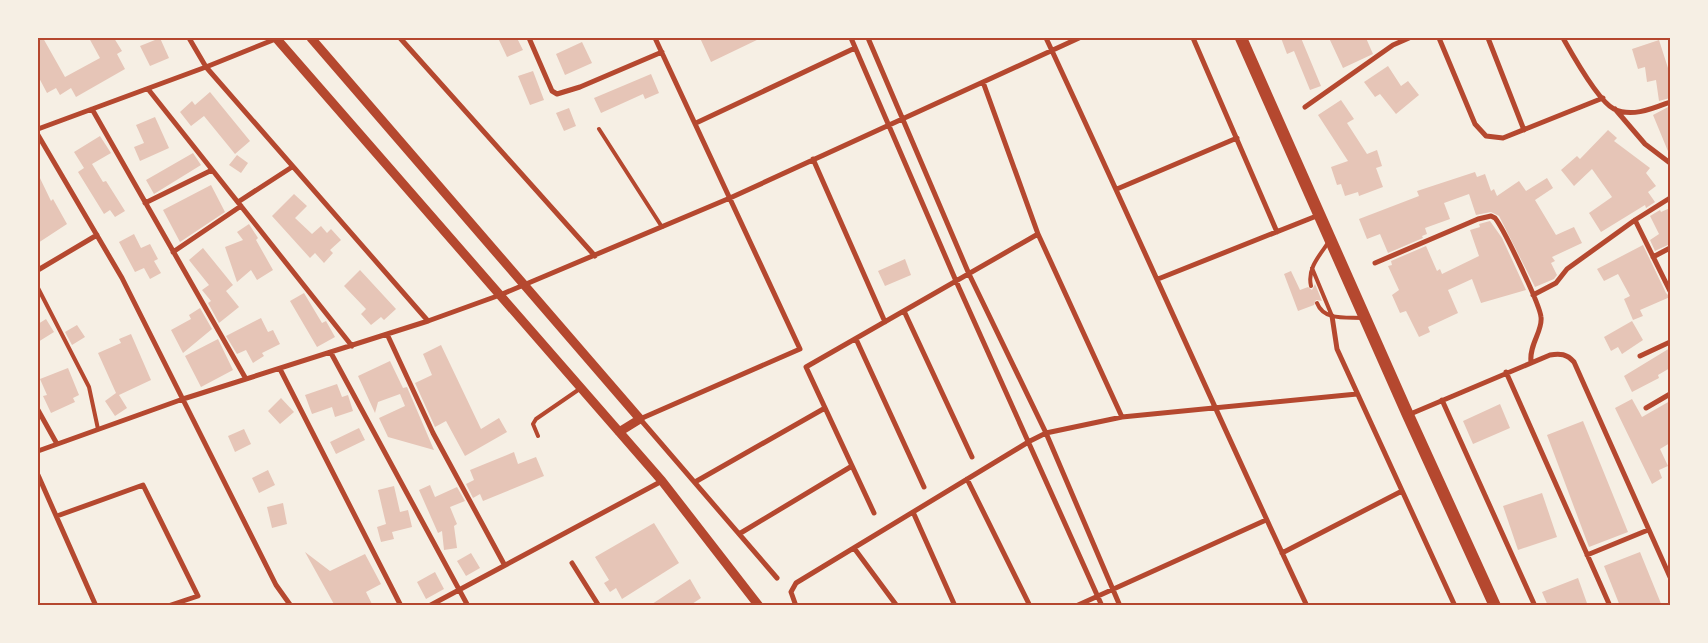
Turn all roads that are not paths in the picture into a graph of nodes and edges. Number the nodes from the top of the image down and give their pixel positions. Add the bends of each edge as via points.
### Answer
1 (189, 38) edge
2 (278, 38) edge
3 (311, 38) edge
4 (400, 38) edge
5 (531, 38) edge
6 (655, 38) edge
7 (851, 38) edge
8 (868, 38) edge
9 (1046, 38) edge
10 (1079, 38) edge
11 (1193, 38) edge
12 (1241, 38) edge
13 (1409, 38) edge
14 (1439, 38) edge
15 (1488, 38) edge
16 (1562, 38) edge
17 (855, 48) junction
18 (1052, 50) junction
19 (662, 52) junction
20 (206, 67) junction
21 (983, 82) junction
22 (148, 89) junction
23 (1602, 98) junction
24 (1670, 102) edge
25 (1305, 107) dead end
26 (92, 109) junction
27 (1614, 109) junction
28 (902, 118) junction
29 (696, 124) junction
30 (889, 125) junction
31 (38, 129) edge
32 (599, 129) dead end
33 (1524, 130) junction
34 (38, 135) edge
35 (1237, 138) junction
36 (813, 160) junction
37 (1670, 162) edge
38 (292, 167) junction
39 (212, 170) junction
40 (1117, 189) junction
41 (730, 198) junction
42 (1670, 198) edge
43 (145, 203) junction
44 (239, 204) junction
45 (1320, 215) junction
46 (1635, 220) junction
47 (662, 227) junction
48 (1277, 232) junction
49 (1038, 234) junction
50 (97, 235) junction
51 (1330, 239) junction
52 (1670, 248) edge
53 (173, 252) junction
54 (595, 256) junction
55 (1653, 257) junction
56 (1375, 263) dead end
57 (1312, 268) junction
58 (38, 270) edge
59 (969, 274) junction
60 (1158, 279) junction
61 (956, 281) junction
62 (525, 284) junction
63 (1310, 286) dead end
64 (38, 288) edge
65 (1670, 291) edge
66 (500, 295) junction
67 (1533, 295) junction
68 (1317, 303) dead end
69 (904, 311) junction
70 (1332, 316) junction
71 (1366, 318) junction
72 (428, 321) junction
73 (885, 322) junction
74 (387, 334) junction
75 (856, 339) junction
76 (1670, 342) edge
77 (352, 346) junction
78 (331, 352) junction
79 (1640, 356) dead end
80 (1531, 362) junction
81 (280, 369) junction
82 (1506, 372) junction
83 (246, 379) junction
84 (581, 388) junction
85 (1357, 394) junction
86 (1670, 394) edge
87 (183, 399) junction
88 (1442, 400) junction
89 (1213, 407) junction
90 (825, 408) junction
91 (1646, 408) dead end
92 (38, 410) edge
93 (1408, 415) junction
94 (1122, 417) junction
95 (640, 419) junction
96 (98, 429) junction
97 (619, 432) junction
98 (1046, 433) junction
99 (538, 436) dead end
100 (1030, 440) junction
101 (57, 444) junction
102 (38, 450) edge
103 (972, 457) dead end
104 (852, 466) junction
105 (38, 475) edge
106 (967, 479) junction
107 (662, 481) junction
108 (695, 482) junction
109 (924, 487) dead end
110 (1402, 492) junction
111 (913, 512) junction
112 (874, 513) dead end
113 (57, 516) junction
114 (1266, 520) junction
115 (1648, 530) junction
116 (739, 534) junction
117 (854, 548) junction
118 (1282, 553) junction
119 (1587, 555) junction
120 (572, 563) dead end
121 (504, 564) junction
122 (1670, 577) edge
123 (777, 578) dead end
124 (457, 589) junction
125 (1114, 590) junction
126 (1098, 596) junction
127 (96, 606) edge
128 (168, 606) edge
129 (291, 606) edge
130 (401, 606) edge
131 (429, 606) edge
132 (468, 606) edge
133 (599, 606) edge
134 (759, 606) edge
135 (796, 606) edge
136 (897, 606) edge
137 (955, 606) edge
138 (1030, 606) edge
139 (1076, 606) edge
140 (1102, 606) edge
141 (1120, 606) edge
142 (1307, 606) edge
143 (1454, 606) edge
144 (1495, 606) edge
145 (1535, 606) edge
146 (1610, 606) edge

1 - 20 street
2 - 20 street
2 - 66 street
3 - 62 street
4 - 54 street
5 - 19 street via 552,92 557,94
6 - 19 street
7 - 17 street
8 - 28 street
9 - 18 street
10 - 18 street
11 - 35 street
12 - 45 main road
13 - 25 street via 1392,45
14 - 33 street via 1479,130 1496,139
15 - 33 street
16 - 23 street
17 - 29 street
17 - 30 street
18 - 21 street
18 - 40 street
19 - 29 street
20 - 22 street
20 - 38 street
21 - 28 street
21 - 49 street
22 - 26 street
22 - 39 street
23 - 27 street
23 - 33 street
24 - 27 street via 1641,112
26 - 31 street
26 - 43 street
27 - 37 street via 1645,144
28 - 30 street
28 - 59 street
29 - 41 street
30 - 36 street
30 - 61 street
32 - 47 lane
34 - 50 street
35 - 40 street
35 - 48 street
36 - 41 street
36 - 73 street
38 - 44 street
38 - 72 street
39 - 43 street
39 - 44 street
40 - 60 street
41 - 47 street
41 - 95 street via 800,350
42 - 46 street
43 - 53 street
44 - 53 street
44 - 77 street
45 - 48 street
45 - 51 main road
46 - 55 street
46 - 67 street via 1567,269 1556,283
47 - 54 street
48 - 60 street
49 - 59 street
49 - 94 street
50 - 58 street
50 - 87 street
51 - 57 lane
51 - 71 main road
52 - 55 street
53 - 83 street
54 - 62 street
55 - 65 street
56 - 67 street via 1491,216 1498,221
57 - 63 lane
57 - 70 lane
59 - 61 street
59 - 98 street
60 - 89 street
61 - 69 street
61 - 100 street
62 - 66 street
62 - 95 street
64 - 96 lane via 89,387
66 - 72 street
66 - 84 street
67 - 80 street via 1541,318 1530,351
68 - 70 lane via 1323,314
69 - 73 street
69 - 103 street
70 - 71 lane
70 - 85 street via 1337,349
71 - 93 main road
72 - 74 street
73 - 75 street
74 - 77 street
74 - 121 street via 433,433
75 - 90 street via 806,367
75 - 109 street
76 - 79 street
77 - 78 street
78 - 81 street
78 - 124 street
80 - 82 street
80 - 115 street via 1557,354 1563,354 1574,362
81 - 83 street
81 - 130 street
82 - 88 street
82 - 119 street
83 - 87 street
84 - 97 street
84 - 99 lane via 536,419 533,424
85 - 89 street
85 - 110 street
86 - 91 street
87 - 96 street
87 - 129 street via 276,585
88 - 93 street
88 - 145 street
89 - 94 street
89 - 114 street
90 - 104 street
90 - 108 street
92 - 101 street
93 - 144 main road
94 - 98 street
95 - 97 street
95 - 108 street
96 - 101 street
97 - 107 street
98 - 100 street
98 - 125 street
100 - 106 street
100 - 126 street
101 - 102 street
104 - 112 street
104 - 116 street
105 - 113 street
106 - 111 street
106 - 138 street
107 - 121 street
107 - 134 street
108 - 116 street
110 - 118 street
110 - 143 street
111 - 117 street
111 - 137 street
113 - 127 street
113 - 128 street via 143,485 198,596
114 - 118 street
114 - 125 street
115 - 119 street
115 - 122 street
116 - 123 street
117 - 135 street via 796,584 790,592
117 - 136 street
118 - 142 street
119 - 146 street
120 - 133 street
121 - 124 street
124 - 131 street
124 - 132 street
125 - 126 street
125 - 141 street
126 - 139 street
126 - 140 street

